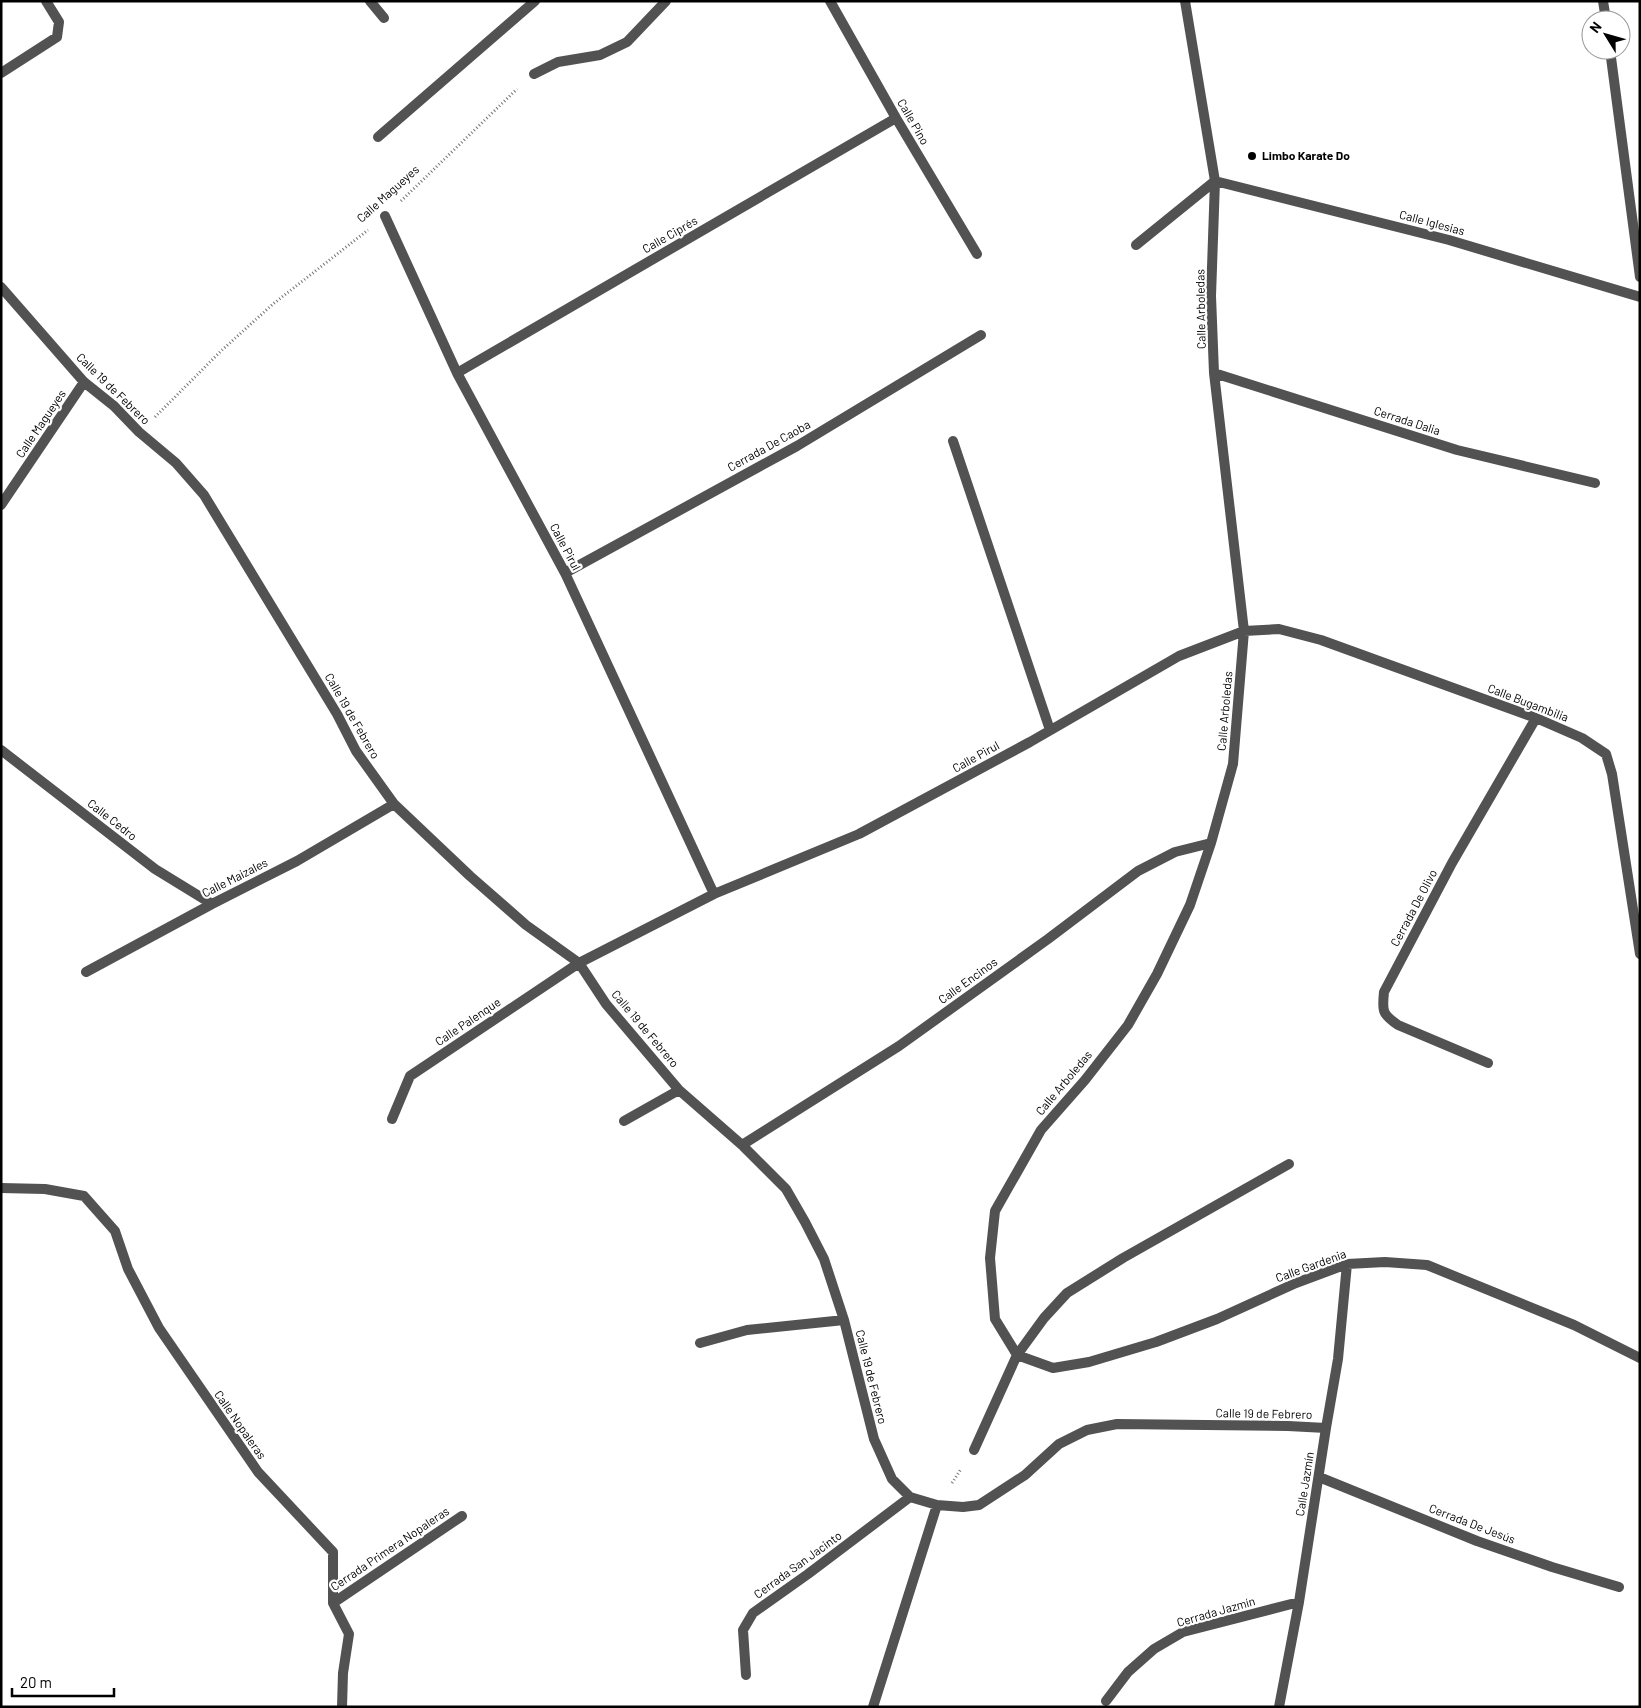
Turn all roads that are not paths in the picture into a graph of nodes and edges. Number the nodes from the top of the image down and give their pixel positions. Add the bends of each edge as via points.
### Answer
1 (46, 1) edge
2 (370, 1) edge
3 (535, 1) edge
4 (666, 1) edge
5 (830, 1) edge
6 (1185, 1) edge
7 (384, 18) dead end
8 (1611, 60) edge
9 (1, 73) edge
10 (534, 74) road end
11 (896, 118) junction
12 (378, 137) dead end
13 (1215, 180) junction
14 (385, 216) road end
15 (1136, 245) dead end
16 (977, 254) dead end
17 (1640, 276) edge
18 (1, 287) edge
19 (1640, 296) edge
20 (981, 335) dead end
21 (458, 373) junction
22 (1214, 373) junction
23 (84, 382) junction
24 (953, 441) dead end
25 (1595, 483) dead end
26 (1, 504) edge
27 (565, 572) junction
28 (1244, 631) junction
29 (1536, 718) junction
30 (1050, 730) junction
31 (1, 750) edge
32 (394, 804) junction
33 (1211, 843) junction
34 (714, 894) junction
35 (212, 904) junction
36 (1640, 954) edge
37 (579, 963) junction
38 (86, 972) dead end
39 (1488, 1062) dead end
40 (679, 1090) junction
41 (392, 1119) dead end
42 (624, 1121) dead end
43 (742, 1145) junction
44 (1289, 1164) dead end
45 (1, 1188) edge
46 (1347, 1264) junction
47 (844, 1320) junction
48 (700, 1344) dead end
49 (1017, 1355) junction
50 (1640, 1358) edge
51 (1326, 1428) junction
52 (974, 1450) road end
53 (1319, 1477) junction
54 (910, 1497) junction
55 (937, 1505) junction
56 (462, 1516) dead end
57 (1619, 1587) dead end
58 (1299, 1602) junction
59 (333, 1603) junction
60 (746, 1675) dead end
61 (1106, 1701) dead end
62 (342, 1707) edge
63 (873, 1707) edge
64 (1279, 1707) edge

1 - 9 street via 59,22 56,36
2 - 7 street
3 - 12 street
4 - 10 street via 627,42 600,55 558,62
5 - 11 street, Calle Pino
6 - 13 street, Calle Arboledas
8 - 17 street
11 - 16 street, Calle Pino
11 - 21 street, Calle Ciprés
13 - 15 street
13 - 19 street, Calle Iglesias via 1449,240
13 - 22 street, Calle Arboledas
14 - 21 street, Calle Pirul
18 - 23 street, Calle 19 de Febrero
20 - 27 street, Cerrada De Caoba via 797,446
21 - 27 street, Calle Pirul
22 - 25 street, Cerrada Dalia via 1456,450
22 - 28 street, Calle Arboledas
23 - 26 street, Calle Magueyes
23 - 32 street, Calle 19 de Febrero via 176,463 204,495 356,751
24 - 30 street
27 - 34 street, Calle Pirul
28 - 29 street, Calle Bugambilia via 1279,629 1321,640
28 - 30 street, Calle Pirul via 1179,656
28 - 33 street, Calle Arboledas via 1233,764
29 - 36 street, Calle Bugambilia via 1582,738 1606,754 1612,774
29 - 39 street, Cerrada De Olivo via 1452,862 1384,992 1382,1009 1389,1019
30 - 34 street, Calle Pirul via 859,834
31 - 35 street, Calle Cedro via 155,869
32 - 35 street, Calle Maizales via 297,861
32 - 37 street, Calle 19 de Febrero via 526,925
33 - 43 street, Calle Encinos via 1175,852 1138,871 899,1046
33 - 49 street, Calle Arboledas via 1190,905 1128,1025 1040,1130 995,1211 990,1258 995,1319
34 - 37 street, Calle Pirul
35 - 38 street, Calle Maizales
37 - 40 street, Calle 19 de Febrero via 606,1004
37 - 41 street, Calle Palenque via 410,1076
40 - 42 street
40 - 43 street, Calle 19 de Febrero
43 - 47 street, Calle 19 de Febrero via 786,1189 824,1259
44 - 49 street via 1067,1293
45 - 59 street, Calle Nopaleras via 45,1189 84,1196 115,1231 128,1269 158,1328 258,1472 333,1552
46 - 49 street, Calle Gardenia via 1296,1283 1217,1320 1089,1362 1053,1368
46 - 50 street, Calle Gardenia via 1427,1265 1574,1325
46 - 51 street, Calle Jazmín via 1338,1359
47 - 48 street via 747,1330
47 - 54 street, Calle 19 de Febrero via 874,1439 892,1479
49 - 52 street
51 - 53 street, Calle Jazmín
51 - 55 street, Calle 19 de Febrero via 1117,1424 1087,1430 1059,1444 1025,1475 979,1505
53 - 57 street, Cerrada De Jesús via 1477,1541
53 - 58 street, Calle Jazmín
54 - 55 street, Calle 19 de Febrero
54 - 60 street, Cerrada San Jacinto via 753,1613 743,1630
55 - 63 street
56 - 59 street, Cerrada Primera Nopaleras
58 - 61 street, Cerrada Jazmín via 1183,1632 1154,1649 1128,1672
58 - 64 street, Calle Jazmín
59 - 62 street, Calle Nopaleras via 349,1634

